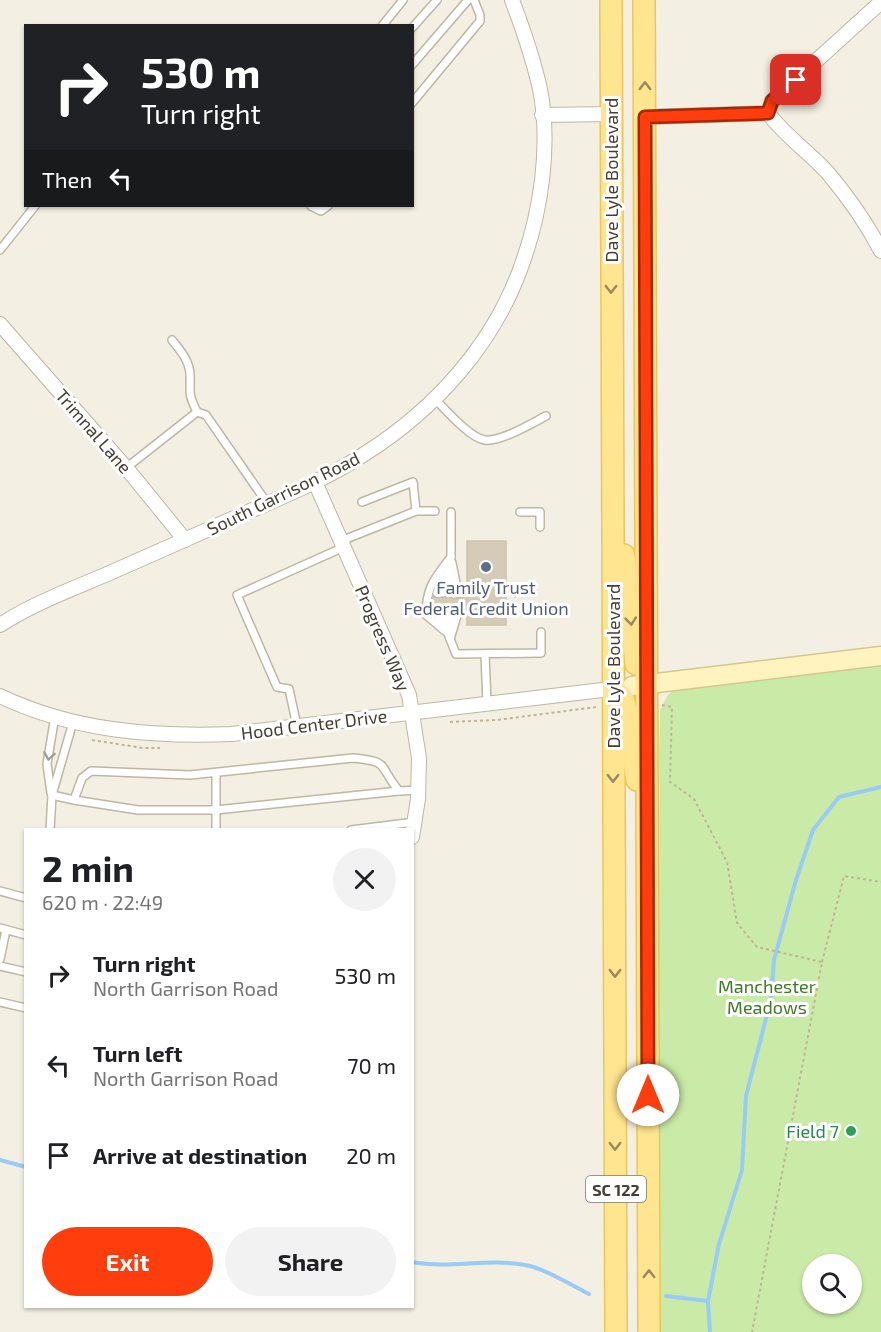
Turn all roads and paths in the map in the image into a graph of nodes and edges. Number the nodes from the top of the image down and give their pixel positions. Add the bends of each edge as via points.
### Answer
1 (403, 0) edge
2 (437, 0) edge
3 (468, 0) edge
4 (474, 0) edge
5 (512, 0) edge
6 (610, 0) edge
7 (644, 0) edge
8 (881, 2) edge
9 (384, 24) edge
10 (414, 26) edge
11 (414, 63) edge
12 (414, 101) edge
13 (768, 113) junction
14 (542, 114) junction
15 (610, 114) junction
16 (645, 117) junction
17 (33, 207) edge
18 (313, 207) edge
19 (327, 207) edge
20 (0, 250) edge
21 (881, 251) edge
22 (0, 324) edge
23 (172, 340) dead end
24 (435, 399) junction
25 (197, 412) junction
26 (546, 416) dead end
27 (612, 438) junction
28 (126, 468) junction
29 (315, 482) junction
30 (362, 502) dead end
31 (267, 504) junction
32 (416, 511) junction
33 (435, 511) dead end
34 (451, 512) dead end
35 (520, 512) dead end
36 (540, 527) dead end
37 (185, 540) junction
38 (343, 544) junction
39 (450, 557) junction
40 (0, 625) edge
41 (540, 632) dead end
42 (448, 636) junction
43 (485, 654) junction
44 (881, 656) edge
45 (635, 691) junction
46 (0, 696) edge
47 (487, 704) junction
48 (412, 713) junction
49 (55, 716) junction
50 (73, 722) junction
51 (297, 726) junction
52 (216, 773) junction
53 (418, 790) junction
54 (399, 791) junction
55 (52, 795) junction
56 (74, 800) junction
57 (216, 810) junction
58 (415, 822) junction
59 (50, 828) edge
60 (216, 828) edge
61 (367, 828) edge
62 (414, 828) edge
63 (648, 849) junction
64 (881, 882) edge
65 (0, 891) edge
66 (24, 897) edge
67 (3, 929) edge
68 (24, 934) edge
69 (0, 959) edge
70 (822, 962) junction
71 (0, 966) edge
72 (24, 972) edge
73 (0, 1002) edge
74 (24, 1008) edge
75 (616, 1332) edge
76 (649, 1332) edge
77 (752, 1332) edge

1 - 9 lane
2 - 10 lane
3 - 11 lane
4 - 12 lane via 480,21
5 - 14 street, South Garrison Road via 529,46
6 - 15 main road, Dave Lyle Boulevard / SC 122
16 -> 7 main road, Dave Lyle Boulevard / SC 122
8 - 13 street via 772,101
13 - 16 street
13 - 21 street via 827,172 862,215
14 - 15 street
14 - 24 street, South Garrison Road via 539,195 531,242 493,327 465,367
15 -> 27 main road, Dave Lyle Boulevard / SC 122
16 - 45 main road, Dave Lyle Boulevard / SC 122
17 - 20 lane
18 - 19 lane via 321,211
22 - 28 street, Trimnal Lane
23 - 25 lane via 185,357 190,375 189,395
24 - 26 lane via 475,436 487,441
24 - 29 street, South Garrison Road via 366,453
25 - 28 lane
25 - 31 lane via 206,414
27 - 45 main road, Dave Lyle Boulevard / SC 122
27 -> 45 main road via 638,677
28 - 37 street, Trimnal Lane
29 - 31 street, South Garrison Road
29 - 38 street, Progress Way
30 - 32 lane via 413,482
31 - 37 street, South Garrison Road
32 - 33 lane
32 - 38 lane
34 - 39 lane
35 - 36 lane via 540,512
37 - 40 street, South Garrison Road
38 - 48 street, Progress Way via 409,695
38 - 51 lane via 237,595 277,687 289,689
39 - 39 lane via 447,593
39 - 42 lane via 430,584 426,602 426,615
41 - 43 lane via 540,653
42 - 42 lane via 447,609
42 - 43 lane via 456,654
43 - 47 lane
44 - 45 street
45 - 47 street, Hood Center Drive
45 - 63 main road, Dave Lyle Boulevard / SC 122
45 - 63 main road via 623,699
45 - 70 path via 672,707 670,782 694,799 727,862 736,923 757,947
45 -> 75 main road, Dave Lyle Boulevard / SC 122
46 - 49 street, Hood Center Drive
47 - 48 street, Hood Center Drive
48 - 51 street, Hood Center Drive
48 - 53 street, Progress Way via 419,758
49 - 50 street, Hood Center Drive
49 -> 55 lane via 48,764
50 - 51 street, Hood Center Drive via 145,734 189,736
50 - 55 lane
52 - 54 lane via 353,758 376,760
52 - 56 lane via 91,771 82,778
52 - 57 lane
53 - 54 lane
53 - 58 street, Progress Way
54 - 57 lane
55 - 56 lane
55 - 59 lane
56 - 57 lane via 138,810
57 - 60 lane
58 - 61 lane
58 - 62 street, Progress Way
76 -> 63 main road, Dave Lyle Boulevard / SC 122
64 - 70 path via 844,876
65 - 66 lane
67 - 68 lane
67 - 69 lane
70 - 77 path
71 - 72 lane
73 - 74 lane

